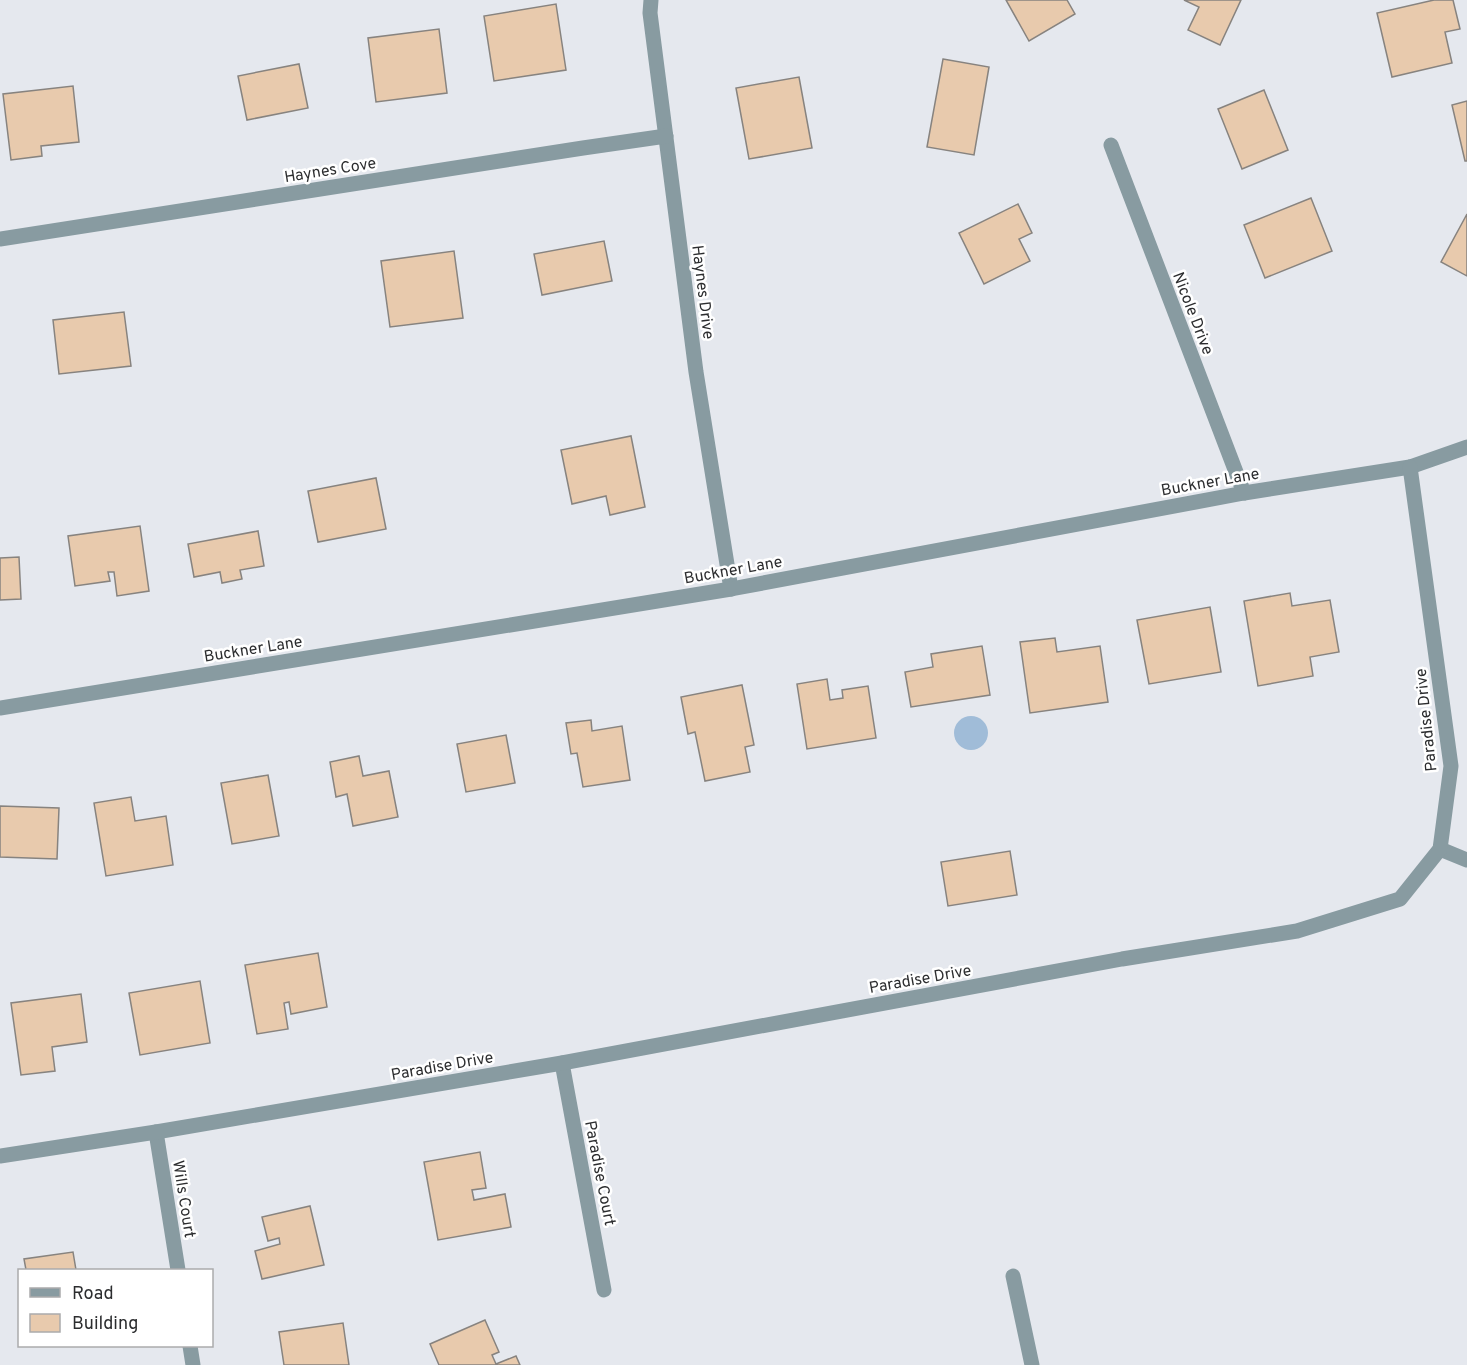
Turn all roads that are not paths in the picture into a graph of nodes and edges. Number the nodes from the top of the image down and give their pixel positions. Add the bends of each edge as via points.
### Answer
1 (651, 0) edge
2 (666, 136) junction
3 (1111, 145) dead end
4 (0, 239) edge
5 (1467, 447) edge
6 (1410, 467) junction
7 (1244, 493) junction
8 (731, 589) junction
9 (0, 708) edge
10 (1440, 849) junction
11 (1467, 860) edge
12 (562, 1063) junction
13 (156, 1132) junction
14 (0, 1156) edge
15 (178, 1269) edge
16 (1013, 1276) dead end
17 (604, 1290) dead end
18 (190, 1347) edge
19 (193, 1365) edge
20 (1032, 1365) edge

1 - 2 street, Haynes Drive
2 - 4 street, Haynes Cove
2 - 8 street, Haynes Drive via 696,372
3 - 7 street, Nicole Drive
5 - 6 street, Buckner Lane
6 - 7 street, Buckner Lane
6 - 10 street, Paradise Drive via 1451,765
7 - 8 street, Buckner Lane
8 - 9 street, Buckner Lane
10 - 11 street
10 - 12 street, Paradise Drive via 1400,899 1298,931
12 - 13 street, Paradise Drive
12 - 17 street, Paradise Court
13 - 14 street, Paradise Drive
13 - 15 street, Wills Court
16 - 20 street
18 - 19 street

